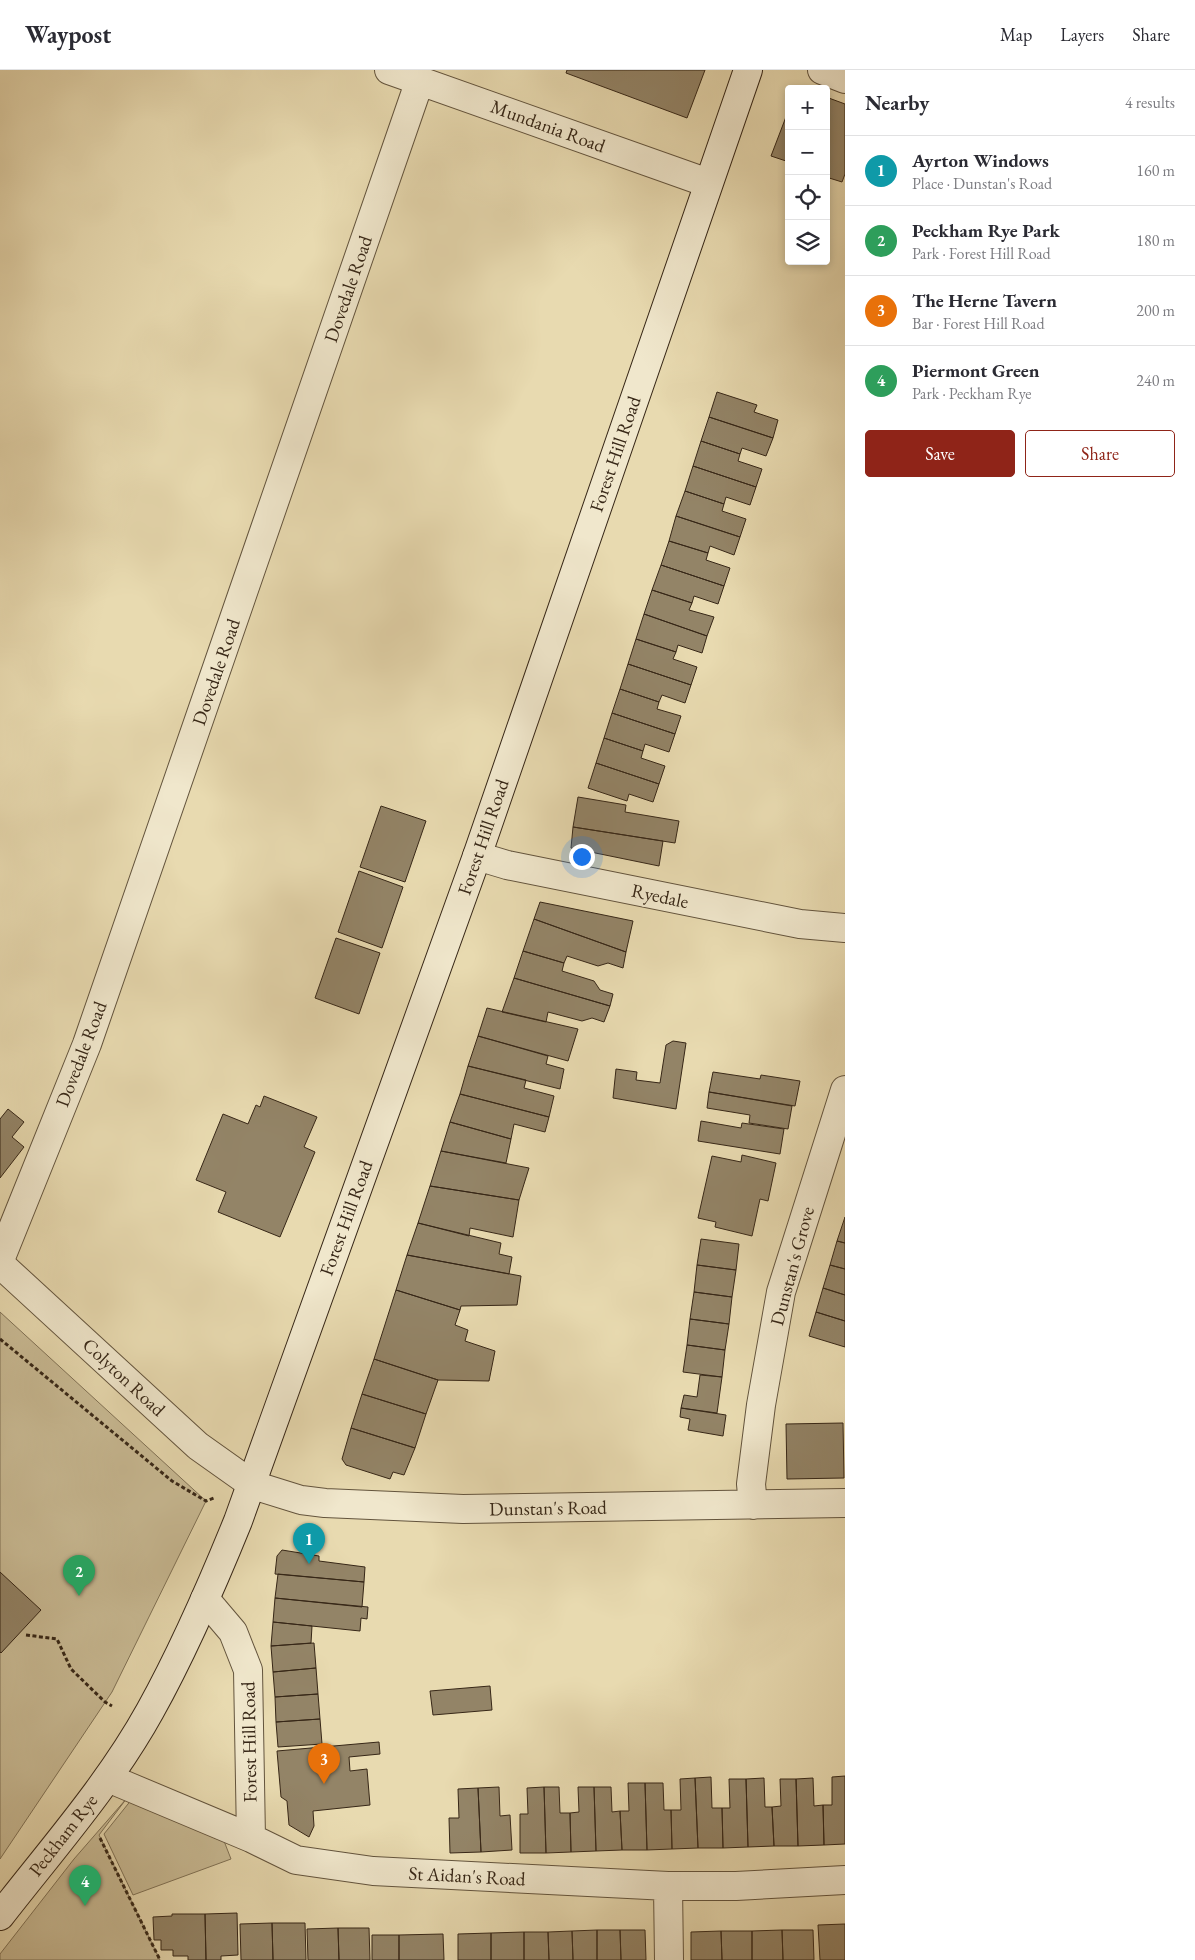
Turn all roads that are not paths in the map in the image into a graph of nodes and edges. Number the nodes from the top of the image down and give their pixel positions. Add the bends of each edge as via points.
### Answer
1 (388, 70) edge
2 (748, 70) edge
3 (822, 70) edge
4 (845, 79) edge
5 (420, 80) junction
6 (708, 183) junction
7 (477, 856) junction
8 (845, 928) edge
9 (845, 1090) edge
10 (0, 1260) edge
11 (0, 1264) edge
12 (253, 1485) junction
13 (845, 1503) edge
14 (753, 1505) junction
15 (205, 1599) junction
16 (108, 1778) junction
17 (251, 1838) junction
18 (845, 1880) edge
19 (668, 1886) junction
20 (0, 1916) edge
21 (668, 1960) edge

1 - 5 street, Mundania Road
2 - 6 street, Forest Hill Road
3 - 4 street
5 - 6 street, Mundania Road
5 - 10 street, Dovedale Road via 87,1044
6 - 7 street, Forest Hill Road
7 - 8 street, Ryedale via 507,865 800,924
7 - 12 street, Forest Hill Road via 274,1416
9 - 14 street, Dunstan's Grove via 780,1292 761,1405 751,1484
11 - 12 street, Colyton Road via 198,1446
12 - 14 street, Dunstan's Road via 301,1500 424,1507
12 - 15 street, Forest Hill Road
13 - 14 street, Dunstan's Road
15 - 16 street, Forest Hill Road via 150,1711
15 - 17 street, Forest Hill Road via 233,1632 248,1670
16 - 17 street, St Aidan's Road
16 - 20 street, Peckham Rye
17 - 19 street, St Aidan's Road via 296,1860 373,1872
18 - 19 street, St Aidan's Road
19 - 21 street

